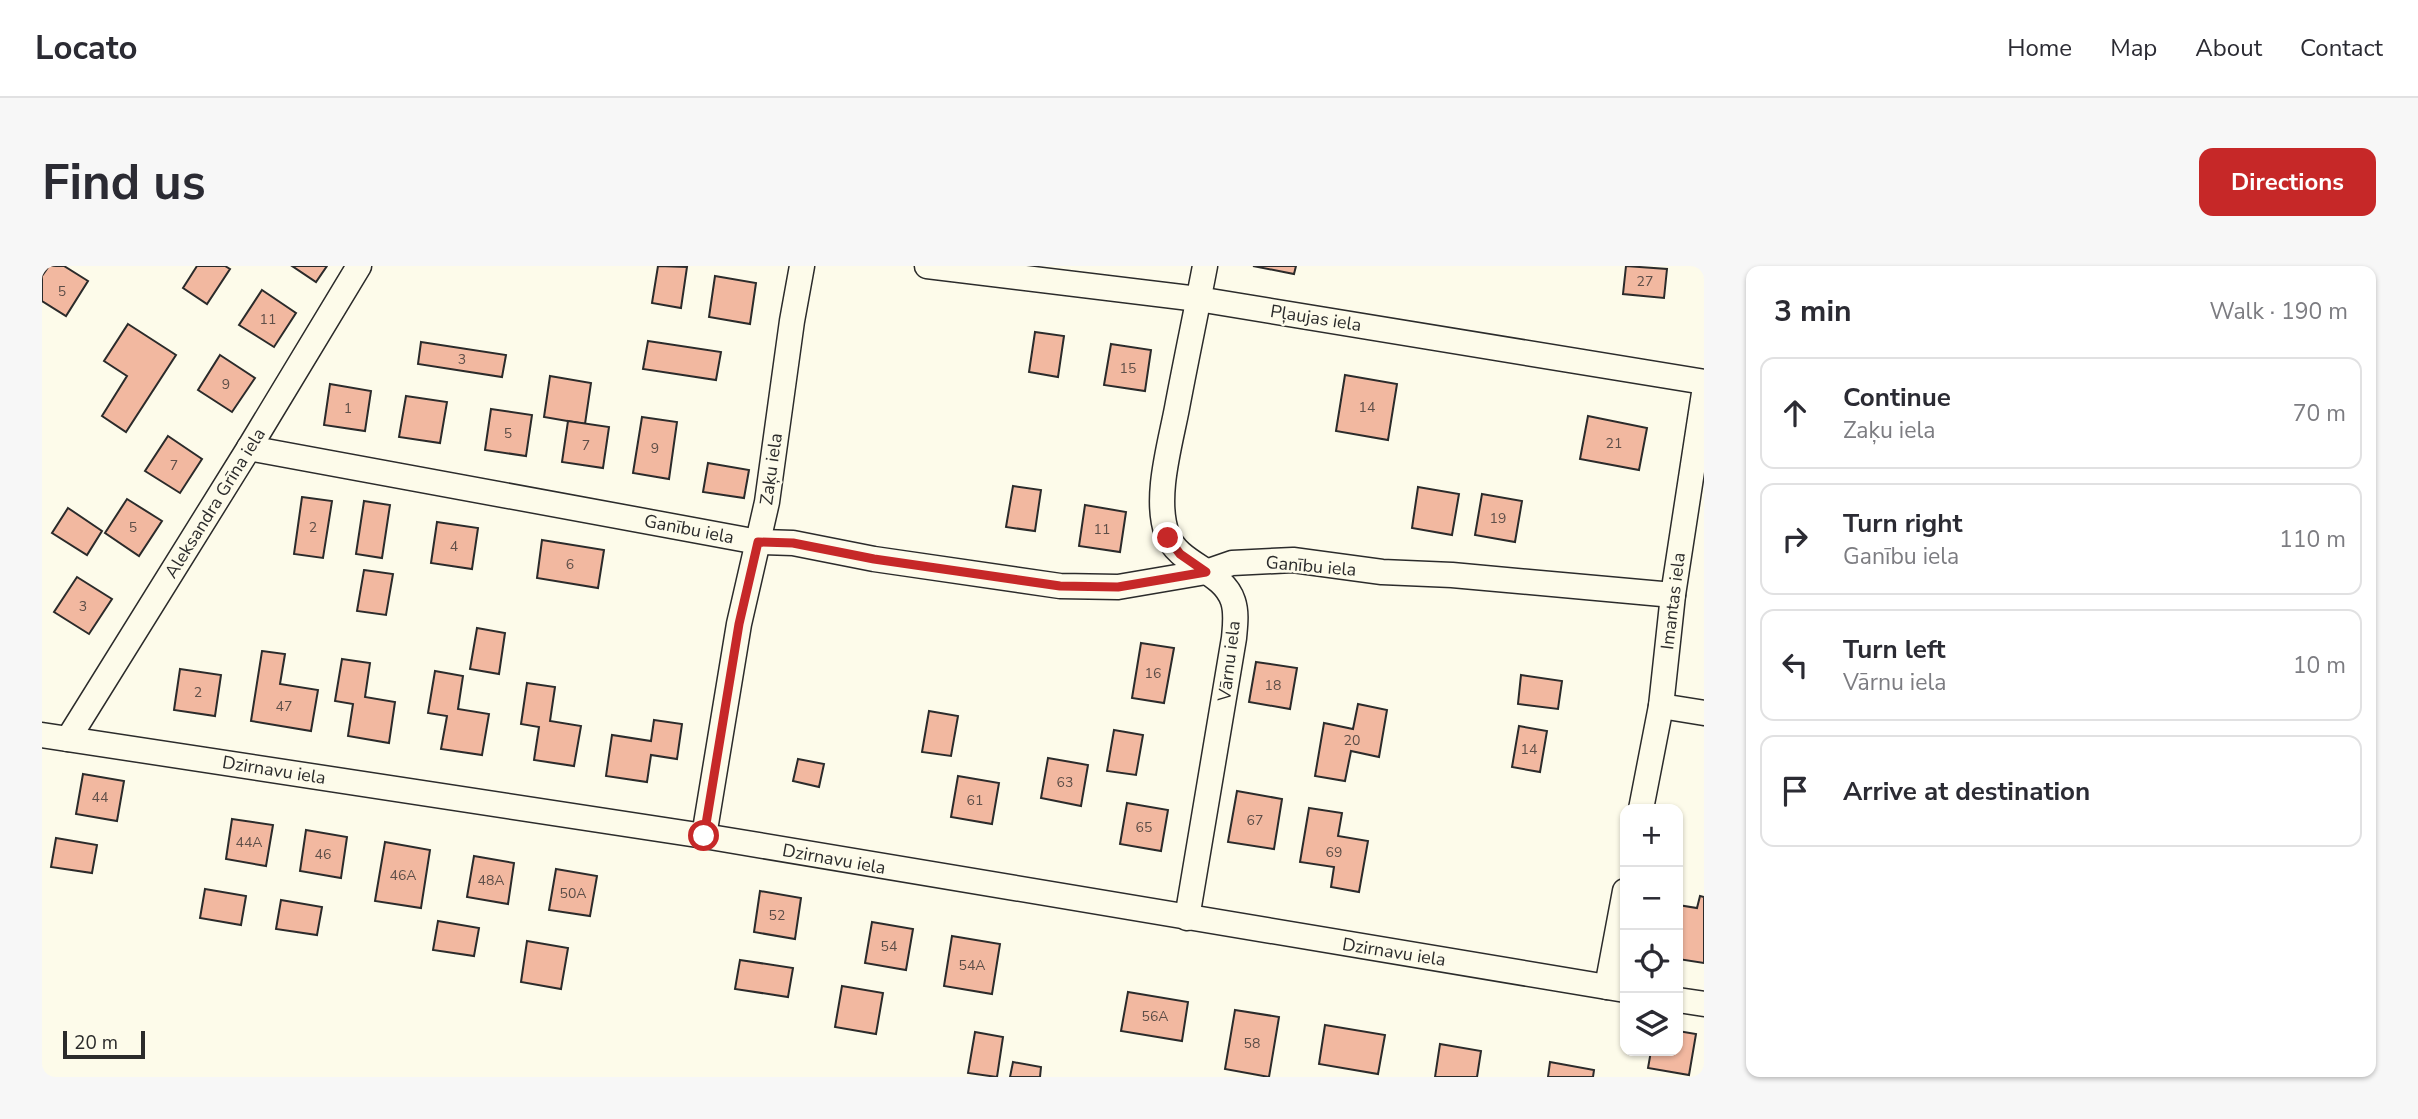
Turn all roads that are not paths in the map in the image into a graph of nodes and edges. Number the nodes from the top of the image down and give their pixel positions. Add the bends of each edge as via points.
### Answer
1 (359, 266) edge
2 (802, 266) edge
3 (927, 266) edge
4 (1205, 266) edge
5 (1198, 299) junction
6 (1704, 382) edge
7 (1704, 393) edge
8 (250, 448) junction
9 (758, 542) junction
10 (1206, 572) junction
11 (1673, 595) junction
12 (1661, 706) junction
13 (1704, 713) edge
14 (42, 735) edge
15 (68, 739) junction
16 (1642, 804) edge
17 (704, 836) junction
18 (1187, 918) junction
19 (1621, 930) edge
20 (1616, 989) edge
21 (1683, 1001) edge
22 (1704, 1004) edge

1 - 8 street, Aleksandra Grīna iela
2 - 9 street, Zaķu iela
3 - 5 street, Pļaujas iela
4 - 5 street, Vārnu iela
5 - 6 street, Pļaujas iela
5 - 10 street, Vārnu iela via 1166,468 1163,520 1168,538 1180,554
7 - 11 street, Imantas iela
8 - 9 street, Ganību iela
8 - 15 street, Aleksandra Grīna iela
9 - 10 street, Ganību iela via 793,543 1060,586 1118,587
9 - 17 street, Zaķu iela via 739,624
10 - 11 street, Ganību iela via 1232,563 1293,560 1382,572
10 - 18 street, Vārnu iela via 1225,587 1236,613
11 - 12 street, Imantas iela
12 - 13 street
12 - 16 street, Imantas iela
14 - 15 street, Dzirnavu iela
15 - 17 street, Dzirnavu iela
17 - 18 street, Dzirnavu iela
18 - 20 street, Dzirnavu iela
19 - 20 street
21 - 22 street

